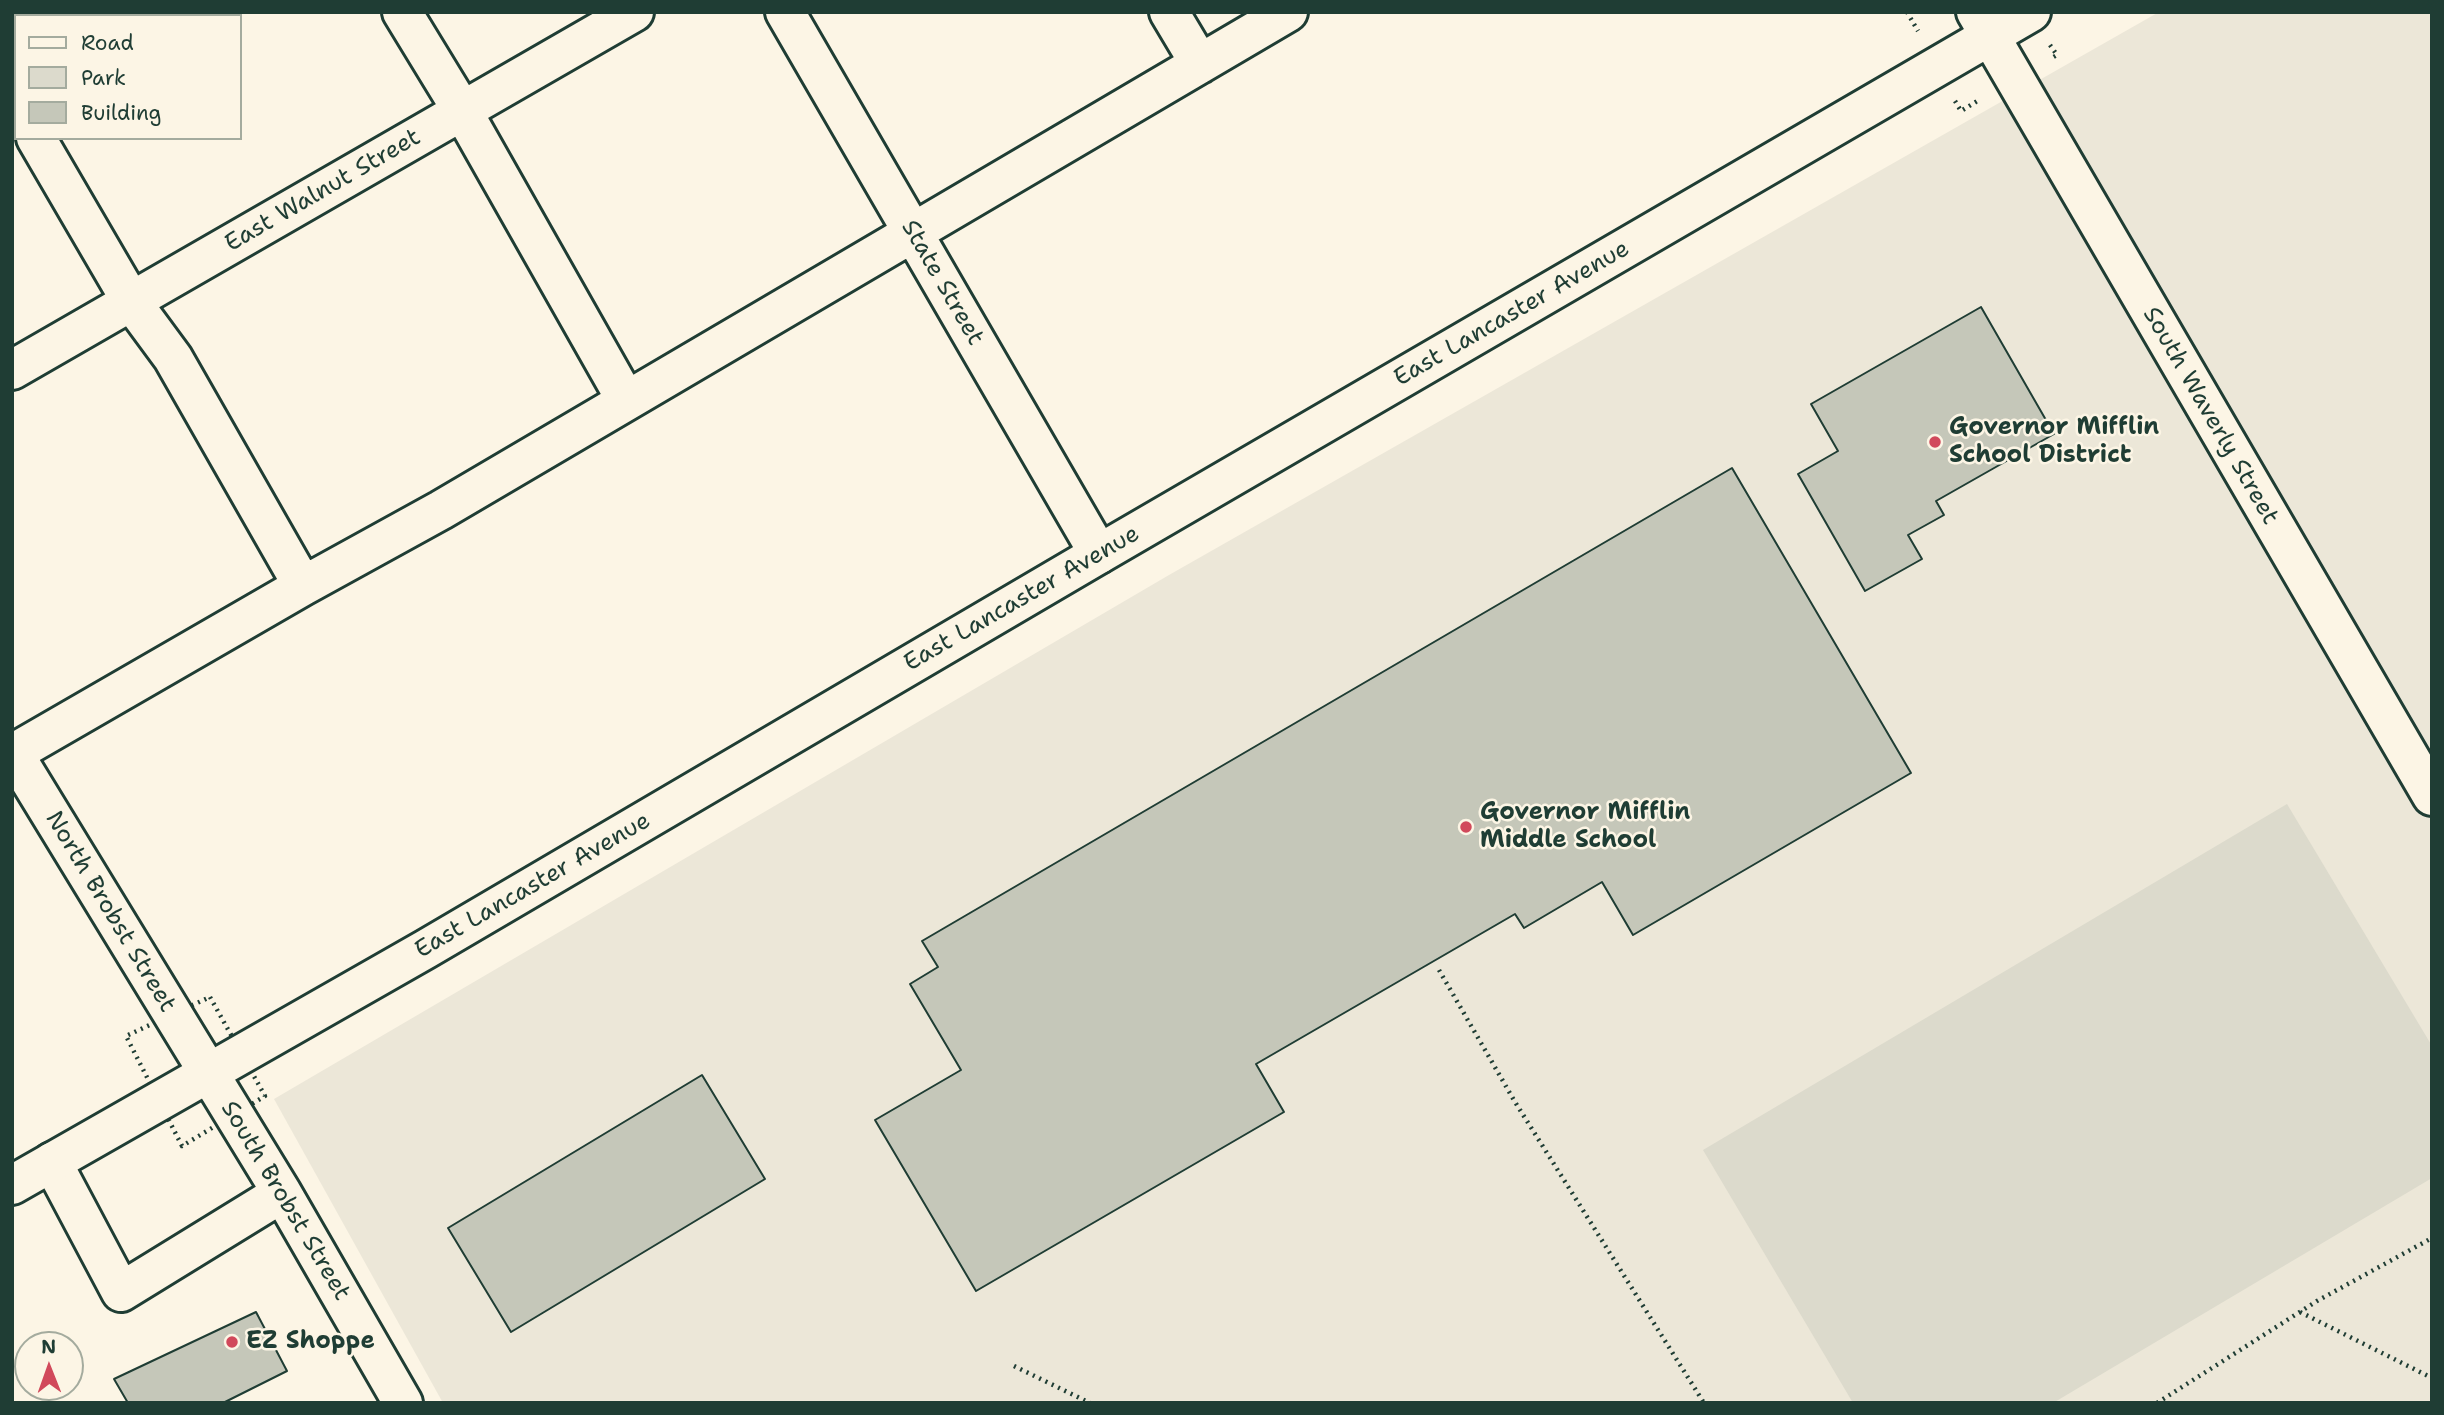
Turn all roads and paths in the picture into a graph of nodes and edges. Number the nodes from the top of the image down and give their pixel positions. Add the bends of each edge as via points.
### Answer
1 (402, 12) edge
2 (634, 12) edge
3 (785, 12) edge
4 (1169, 12) edge
5 (1288, 12) edge
6 (2031, 12) edge
7 (1983, 24) edge
8 (1200, 64) junction
9 (463, 112) junction
10 (37, 140) edge
11 (912, 232) junction
12 (131, 301) junction
13 (12, 370) edge
14 (626, 400) junction
15 (1099, 554) junction
16 (303, 586) junction
17 (13, 753) edge
18 (2428, 781) edge
19 (1439, 970) dead end
20 (207, 1073) junction
21 (52, 1162) junction
22 (12, 1185) edge
23 (282, 1193) junction
24 (2432, 1238) edge
25 (2300, 1312) junction
26 (1014, 1366) dead end
27 (2432, 1378) edge
28 (403, 1403) edge
29 (1090, 1403) edge
30 (1704, 1403) edge
31 (2157, 1403) edge

1 - 9 street
2 - 9 street, East Walnut Street
3 - 11 street, State Street
4 - 8 street
5 - 8 street
6 - 7 street, East Lancaster Avenue
7 - 15 street, East Lancaster Avenue
7 - 18 street, South Waverly Street
8 - 11 street
9 - 12 street, East Walnut Street
9 - 14 street
10 - 12 street
11 - 14 street
11 - 15 street, State Street
12 - 13 street, East Walnut Street
12 - 16 street via 173,358
14 - 16 street
15 - 20 street, East Lancaster Avenue
16 - 17 street
17 - 20 street, North Brobst Street
19 - 30 path via 1515,1102
20 - 21 street, East Lancaster Avenue
20 - 23 street, South Brobst Street
21 - 22 street, East Lancaster Avenue
21 - 23 street via 121,1292
23 - 28 street, South Brobst Street
24 - 25 path
25 - 27 path
25 - 31 path
26 - 29 path

